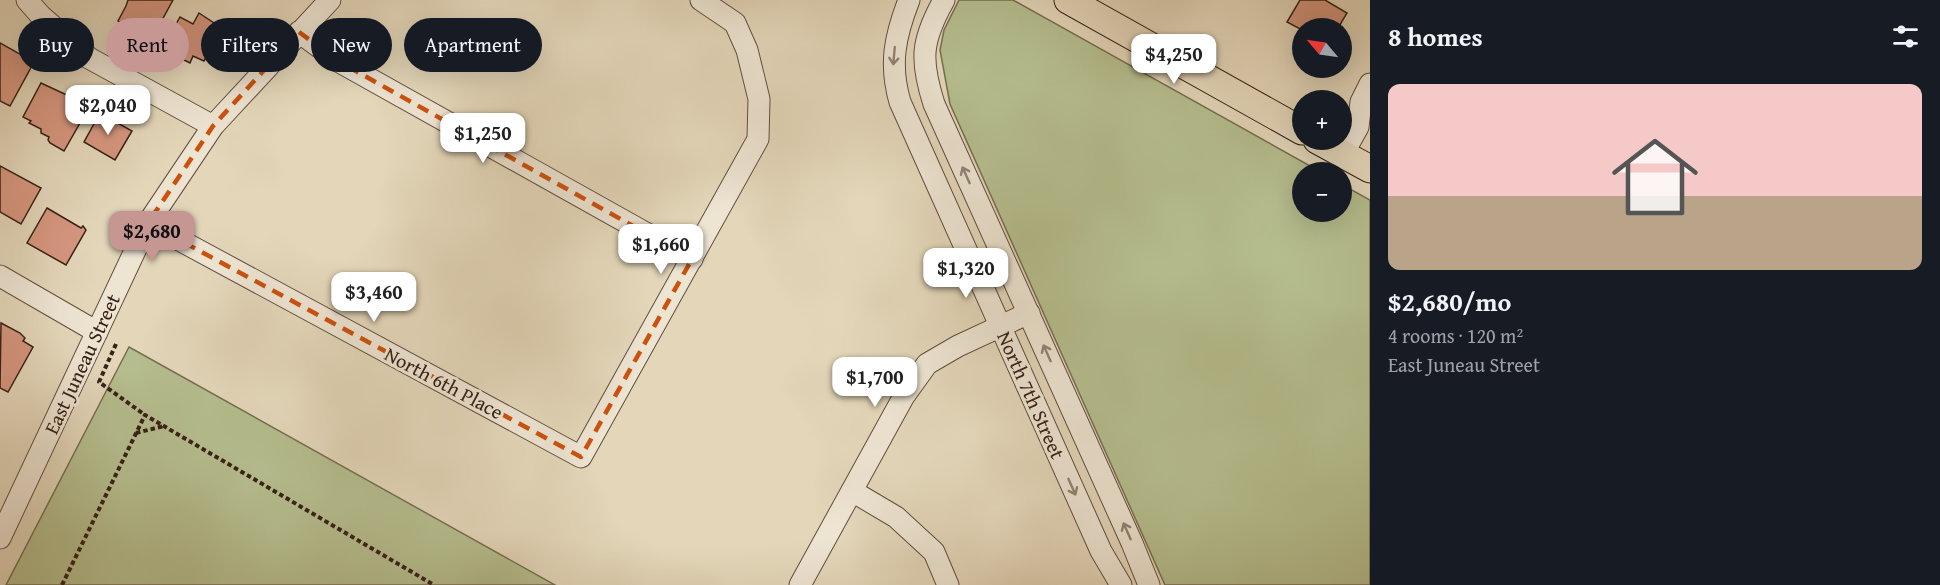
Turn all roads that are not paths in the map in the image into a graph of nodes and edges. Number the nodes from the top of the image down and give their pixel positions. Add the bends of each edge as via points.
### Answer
1 (27, 0) edge
2 (330, 0) edge
3 (701, 0) edge
4 (909, 0) edge
5 (944, 0) edge
6 (1082, 3) edge
7 (299, 32) joint
8 (262, 72) edge
9 (1370, 84) edge
10 (1292, 125) edge
11 (213, 126) junction
12 (1336, 150) edge
13 (1343, 154) junction
14 (1370, 169) edge
15 (148, 224) junction
16 (692, 259) junction
17 (0, 276) edge
18 (1029, 313) junction
19 (1000, 326) junction
20 (97, 332) junction
21 (852, 491) junction
22 (0, 537) edge
23 (800, 585) edge
24 (948, 585) edge
25 (1121, 585) edge
26 (1149, 585) edge

1 - 11 street via 89,58
2 - 7 street, East Juneau Street
3 - 16 street via 735,23 747,50 759,99 758,139
4 -> 19 street, North 7th Street via 894,51 895,85 906,119
18 -> 5 street, North 7th Street via 928,86 924,71 926,40
6 - 10 main road
7 - 16 street via 338,61
8 - 11 street, East Juneau Street
9 - 13 street via 1361,102 1358,127
11 - 15 street, East Juneau Street
12 - 13 main road
13 - 14 main road
15 - 16 street, North 6th Place via 581,457
15 - 20 street, East Juneau Street
17 - 20 street
18 - 19 street
26 -> 18 street, North 7th Street
19 - 21 street via 927,364 904,396
19 -> 25 street, North 7th Street via 1101,551
20 - 22 street, East Juneau Street
21 - 23 street
21 - 24 street via 896,517 934,552

